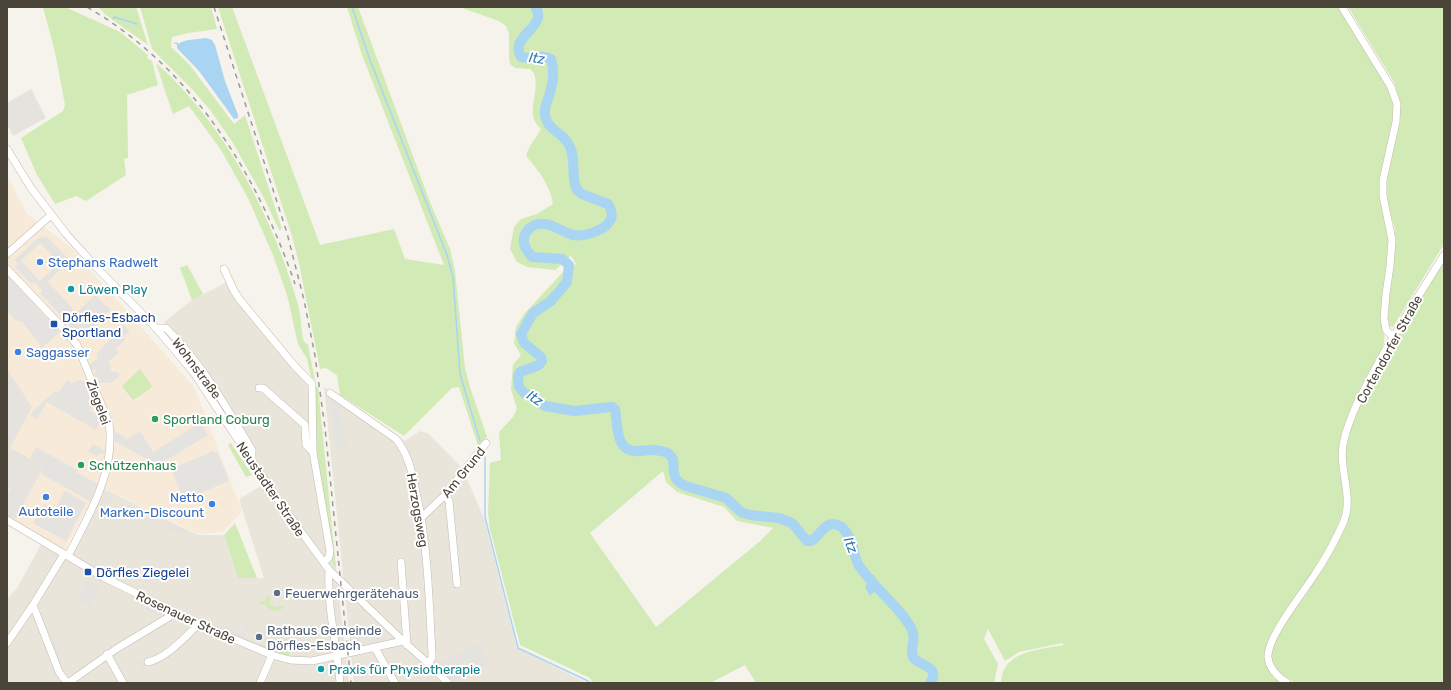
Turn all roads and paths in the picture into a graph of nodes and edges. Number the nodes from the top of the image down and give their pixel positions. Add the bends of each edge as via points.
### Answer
1 (1342, 7) edge
2 (7, 149) edge
3 (51, 215) junction
4 (7, 254) edge
5 (1444, 254) edge
6 (7, 269) edge
7 (224, 269) dead end
8 (1393, 337) junction
9 (259, 388) dead end
10 (330, 393) dead end
11 (486, 443) dead end
12 (313, 452) junction
13 (445, 496) junction
14 (422, 517) junction
15 (7, 520) edge
16 (66, 555) junction
17 (401, 562) dead end
18 (324, 563) junction
19 (329, 570) junction
20 (457, 584) dead end
21 (33, 605) junction
22 (172, 612) junction
23 (199, 624) junction
24 (7, 643) edge
25 (405, 643) junction
26 (375, 648) junction
27 (107, 654) junction
28 (272, 655) junction
29 (338, 656) junction
30 (148, 662) dead end
31 (428, 663) junction
32 (68, 683) edge
33 (123, 683) edge
34 (260, 683) edge
35 (340, 683) edge
36 (395, 683) edge
37 (448, 683) edge
38 (1287, 683) edge

1 - 8 street via 1391,87 1397,104 1396,122 1382,180 1392,240 1384,318 1386,330
2 - 3 street, Neustadter Straße
3 - 4 street
3 - 18 street, Neustadter Straße via 97,268 156,328 194,373 286,512
5 - 8 street, Cortendorfer Straße
6 - 16 street, Ziegelei via 77,346 109,423 110,446 105,475 95,502
7 - 12 street via 240,300 312,384
8 - 38 street, Cortendorfer Straße via 1363,392 1344,440 1342,455 1347,506 1344,520 1316,574 1276,632 1270,647 1270,665
9 - 12 street via 263,388 305,425 306,445
10 - 14 street, Herzogsweg via 396,439 402,447 408,458
11 - 13 street, Am Grund
12 - 18 street via 330,548 329,557
13 - 14 street, Am Grund
13 - 20 street via 449,501
14 - 31 street, Herzogsweg via 432,654
15 - 16 street, Rosenauer Straße
16 - 21 street, Ziegelei
16 - 22 street, Rosenauer Straße
17 - 25 street
18 - 19 street, Neustadter Straße
19 - 25 street, Neustadter Straße
19 - 29 street via 328,589
21 - 24 street, Ziegelei
21 - 32 street via 59,672
22 - 23 street, Rosenauer Straße
22 - 27 street via 169,617
23 - 28 street, Rosenauer Straße
23 - 30 street via 157,660
25 - 26 street, Rosenauer Straße
25 - 31 street, Neustadter Straße
26 - 29 street, Rosenauer Straße
26 - 36 street
27 - 32 street
27 - 33 street
28 - 29 street, Rosenauer Straße via 303,662
28 - 34 street
29 - 35 street
31 - 37 street, Neustadter Straße

